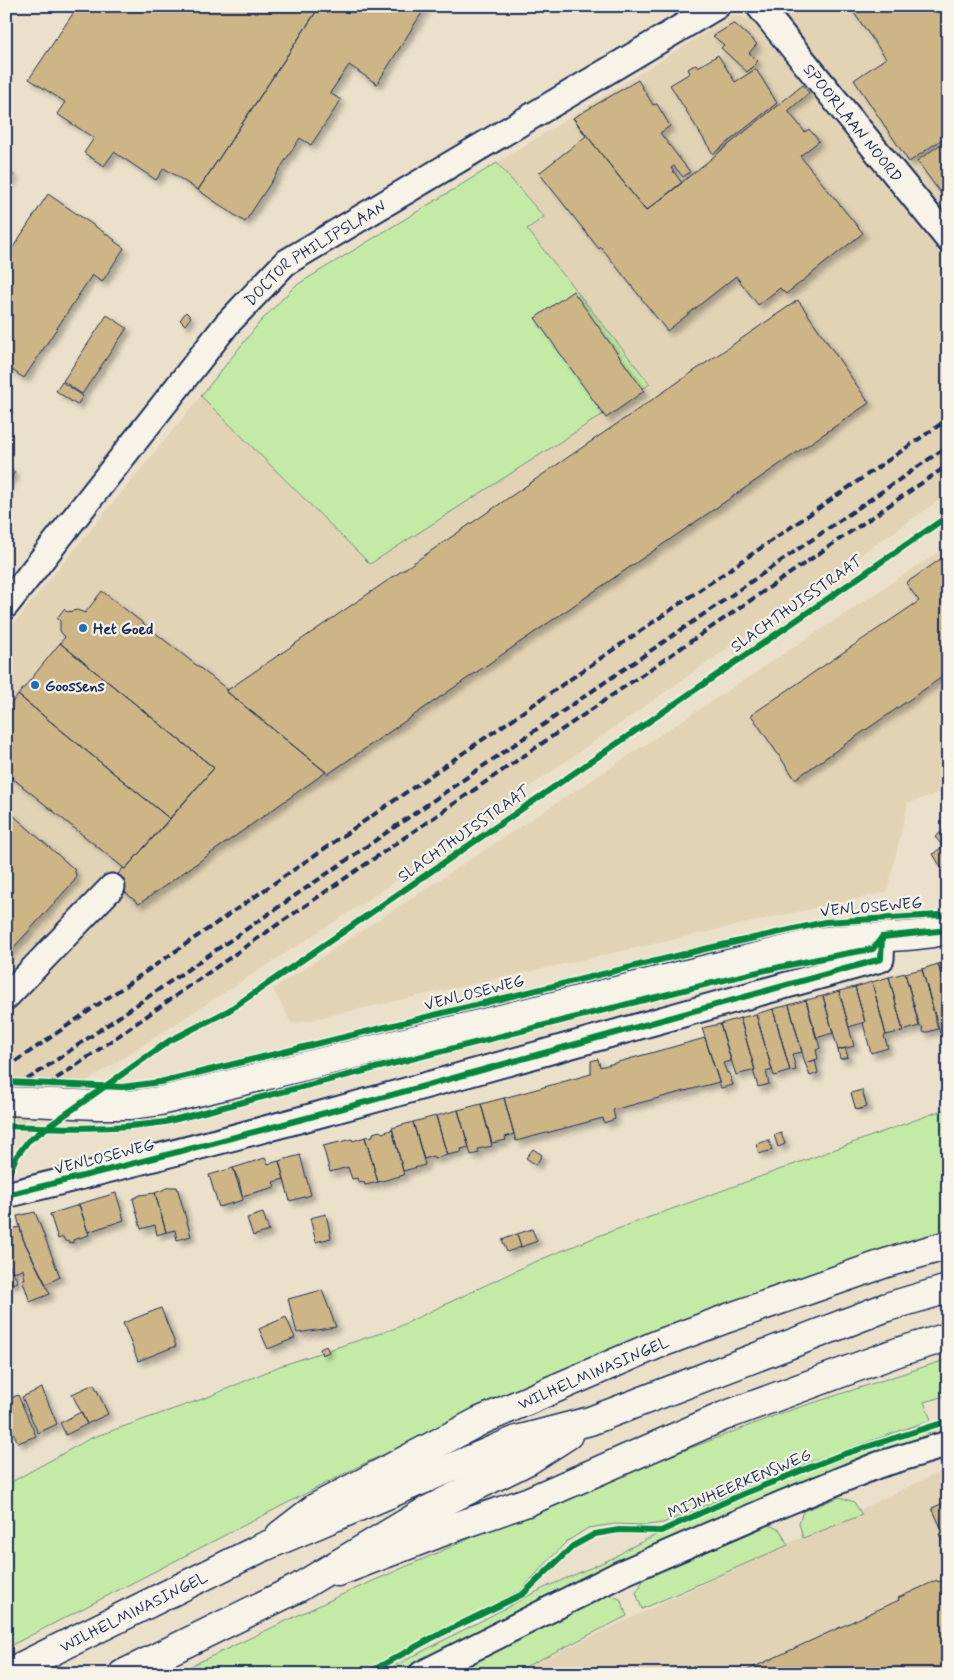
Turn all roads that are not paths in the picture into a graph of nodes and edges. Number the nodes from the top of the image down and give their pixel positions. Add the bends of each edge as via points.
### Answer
1 (717, 6) edge
2 (759, 6) edge
3 (948, 239) edge
4 (6, 605) edge
5 (112, 887) dead end
6 (948, 930) edge
7 (882, 937) junction
8 (6, 997) edge
9 (6, 1101) edge
10 (6, 1195) edge
11 (948, 1245) edge
12 (948, 1289) edge
13 (948, 1338) edge
14 (590, 1421) junction
15 (948, 1444) edge
16 (261, 1548) junction
17 (298, 1588) junction
18 (6, 1674) edge
19 (123, 1674) edge
20 (422, 1674) edge

1 - 4 street, DOCTOR PHILIPSLAAN via 285,263 227,324
2 - 3 street, SPOORLAAN NOORD
5 - 8 street
6 - 7 main road, VENLOSEWEG
7 - 9 main road, VENLOSEWEG, bridge via 819,942 160,1101 129,1105
7 - 10 street, VENLOSEWEG via 881,959 318,1115
11 - 16 main road, WILHELMINASINGEL via 719,1321 489,1417 315,1508
12 - 14 main road, WILHELMINASINGEL via 887,1307
13 - 17 main road, WILHELMINASINGEL via 898,1352 724,1416 527,1502
14 - 16 main road, WILHELMINASINGEL via 517,1440
14 - 17 main road, WILHELMINASINGEL via 529,1460 428,1510
15 - 20 street via 878,1465 620,1574
16 - 18 main road, WILHELMINASINGEL
17 - 19 main road, WILHELMINASINGEL

